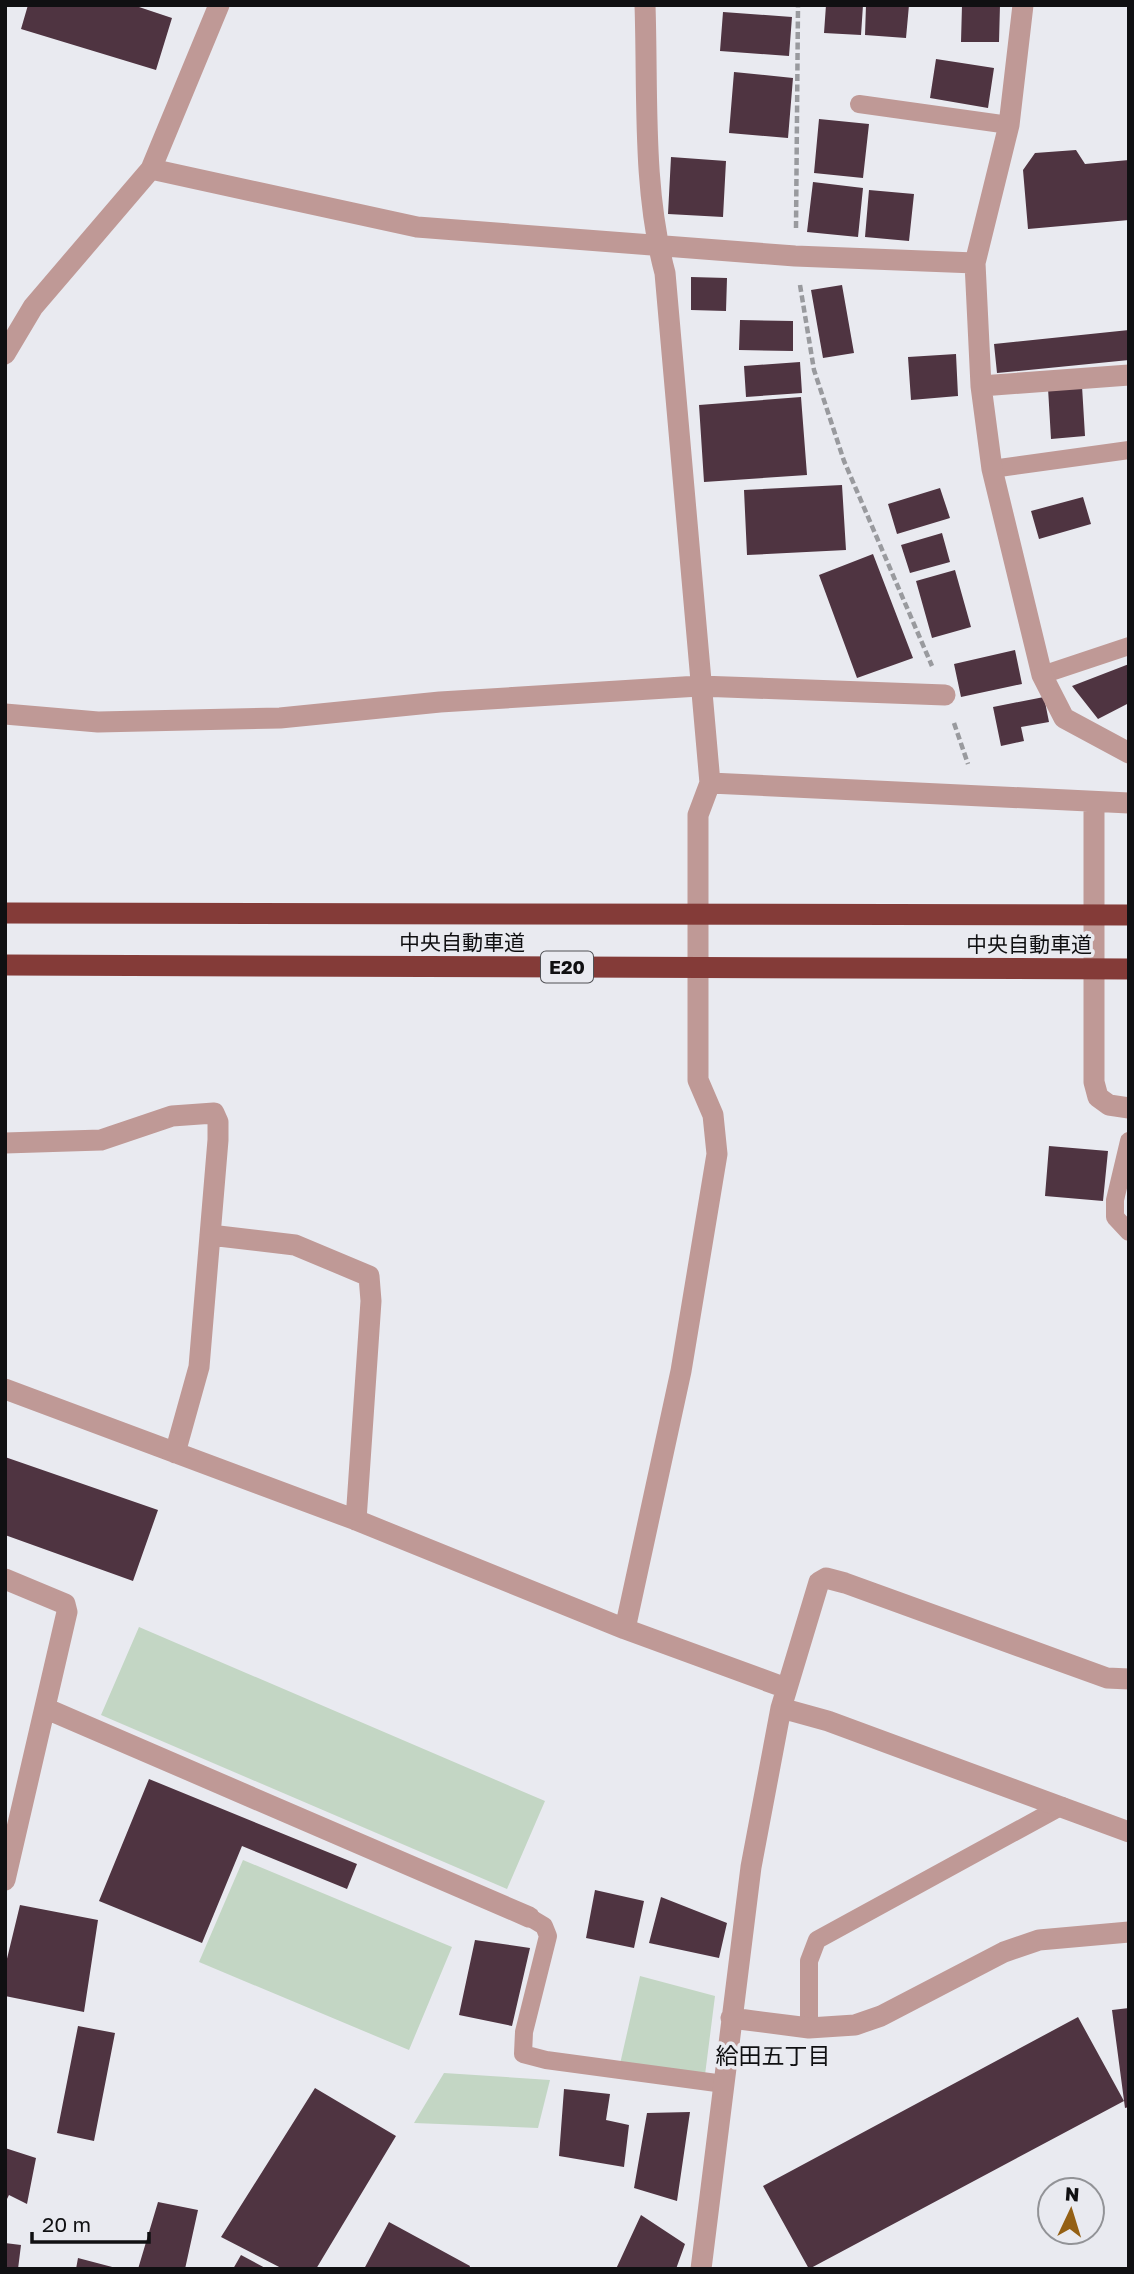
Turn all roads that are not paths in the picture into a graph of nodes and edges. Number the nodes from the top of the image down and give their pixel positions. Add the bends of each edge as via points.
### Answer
1 (645, 5) edge
2 (1023, 5) edge
3 (216, 6) edge
4 (859, 104) dead end
5 (1009, 125) junction
6 (151, 169) junction
7 (657, 243) junction
8 (975, 263) junction
9 (5, 354) edge
10 (1129, 375) edge
11 (981, 386) junction
12 (1129, 450) edge
13 (992, 470) junction
14 (1129, 646) edge
15 (1042, 675) junction
16 (699, 686) junction
17 (945, 695) road end
18 (5, 714) edge
19 (1129, 753) edge
20 (710, 783) junction
21 (1094, 802) junction
22 (1129, 803) edge
23 (5, 913) edge
24 (1129, 915) edge
25 (5, 965) edge
26 (1129, 969) edge
27 (1129, 1108) edge
28 (1129, 1142) edge
29 (5, 1143) edge
30 (1129, 1232) edge
31 (210, 1235) junction
32 (5, 1389) edge
33 (175, 1453) junction
34 (356, 1520) junction
35 (5, 1579) edge
36 (625, 1629) junction
37 (1129, 1679) edge
38 (784, 1698) junction
39 (47, 1709) junction
40 (1062, 1806) junction
41 (1129, 1832) edge
42 (5, 1880) edge
43 (528, 1917) joint
44 (1129, 1932) edge
45 (731, 2018) junction
46 (809, 2028) junction
47 (724, 2084) junction
48 (701, 2269) edge

1 - 7 street
2 - 5 street
3 - 6 street
4 - 5 lane
5 - 8 street
6 - 7 street via 417,227
6 - 9 street via 33,306
7 - 8 street via 795,256
7 - 16 street via 666,287
8 - 11 street
10 - 11 street
11 - 13 street
12 - 13 lane
13 - 15 street
14 - 15 lane
15 - 19 street via 1064,718
16 - 17 street
16 - 18 street via 440,702 280,718 98,722
16 - 20 street
20 - 21 street
20 - 36 street via 698,815 698,1080 713,1115 717,1154 681,1371
21 - 22 street
21 - 27 street via 1094,1082 1098,1097 1109,1105
23 - 24 highway, 中央自動車道
25 - 26 highway, 中央自動車道 / E20
28 - 30 lane via 1115,1217
29 - 31 street via 101,1140 172,1116 214,1113 218,1122
31 - 33 street via 199,1367
31 - 34 street via 295,1245 369,1276
32 - 33 street
33 - 34 street
34 - 36 street
35 - 39 street via 65,1604
36 - 38 street
37 - 38 street via 1107,1678 826,1578 819,1582 812,1599
38 - 40 street via 828,1721
38 - 45 street via 751,1867
39 - 42 street
39 - 43 street
40 - 41 street
40 - 46 lane via 817,1940 809,1961
43 - 47 lane via 544,1926 548,1936 524,2032 523,2054
44 - 46 street via 1039,1940 1004,1952 881,2016 855,2025
45 - 46 street
45 - 47 street
47 - 48 street

